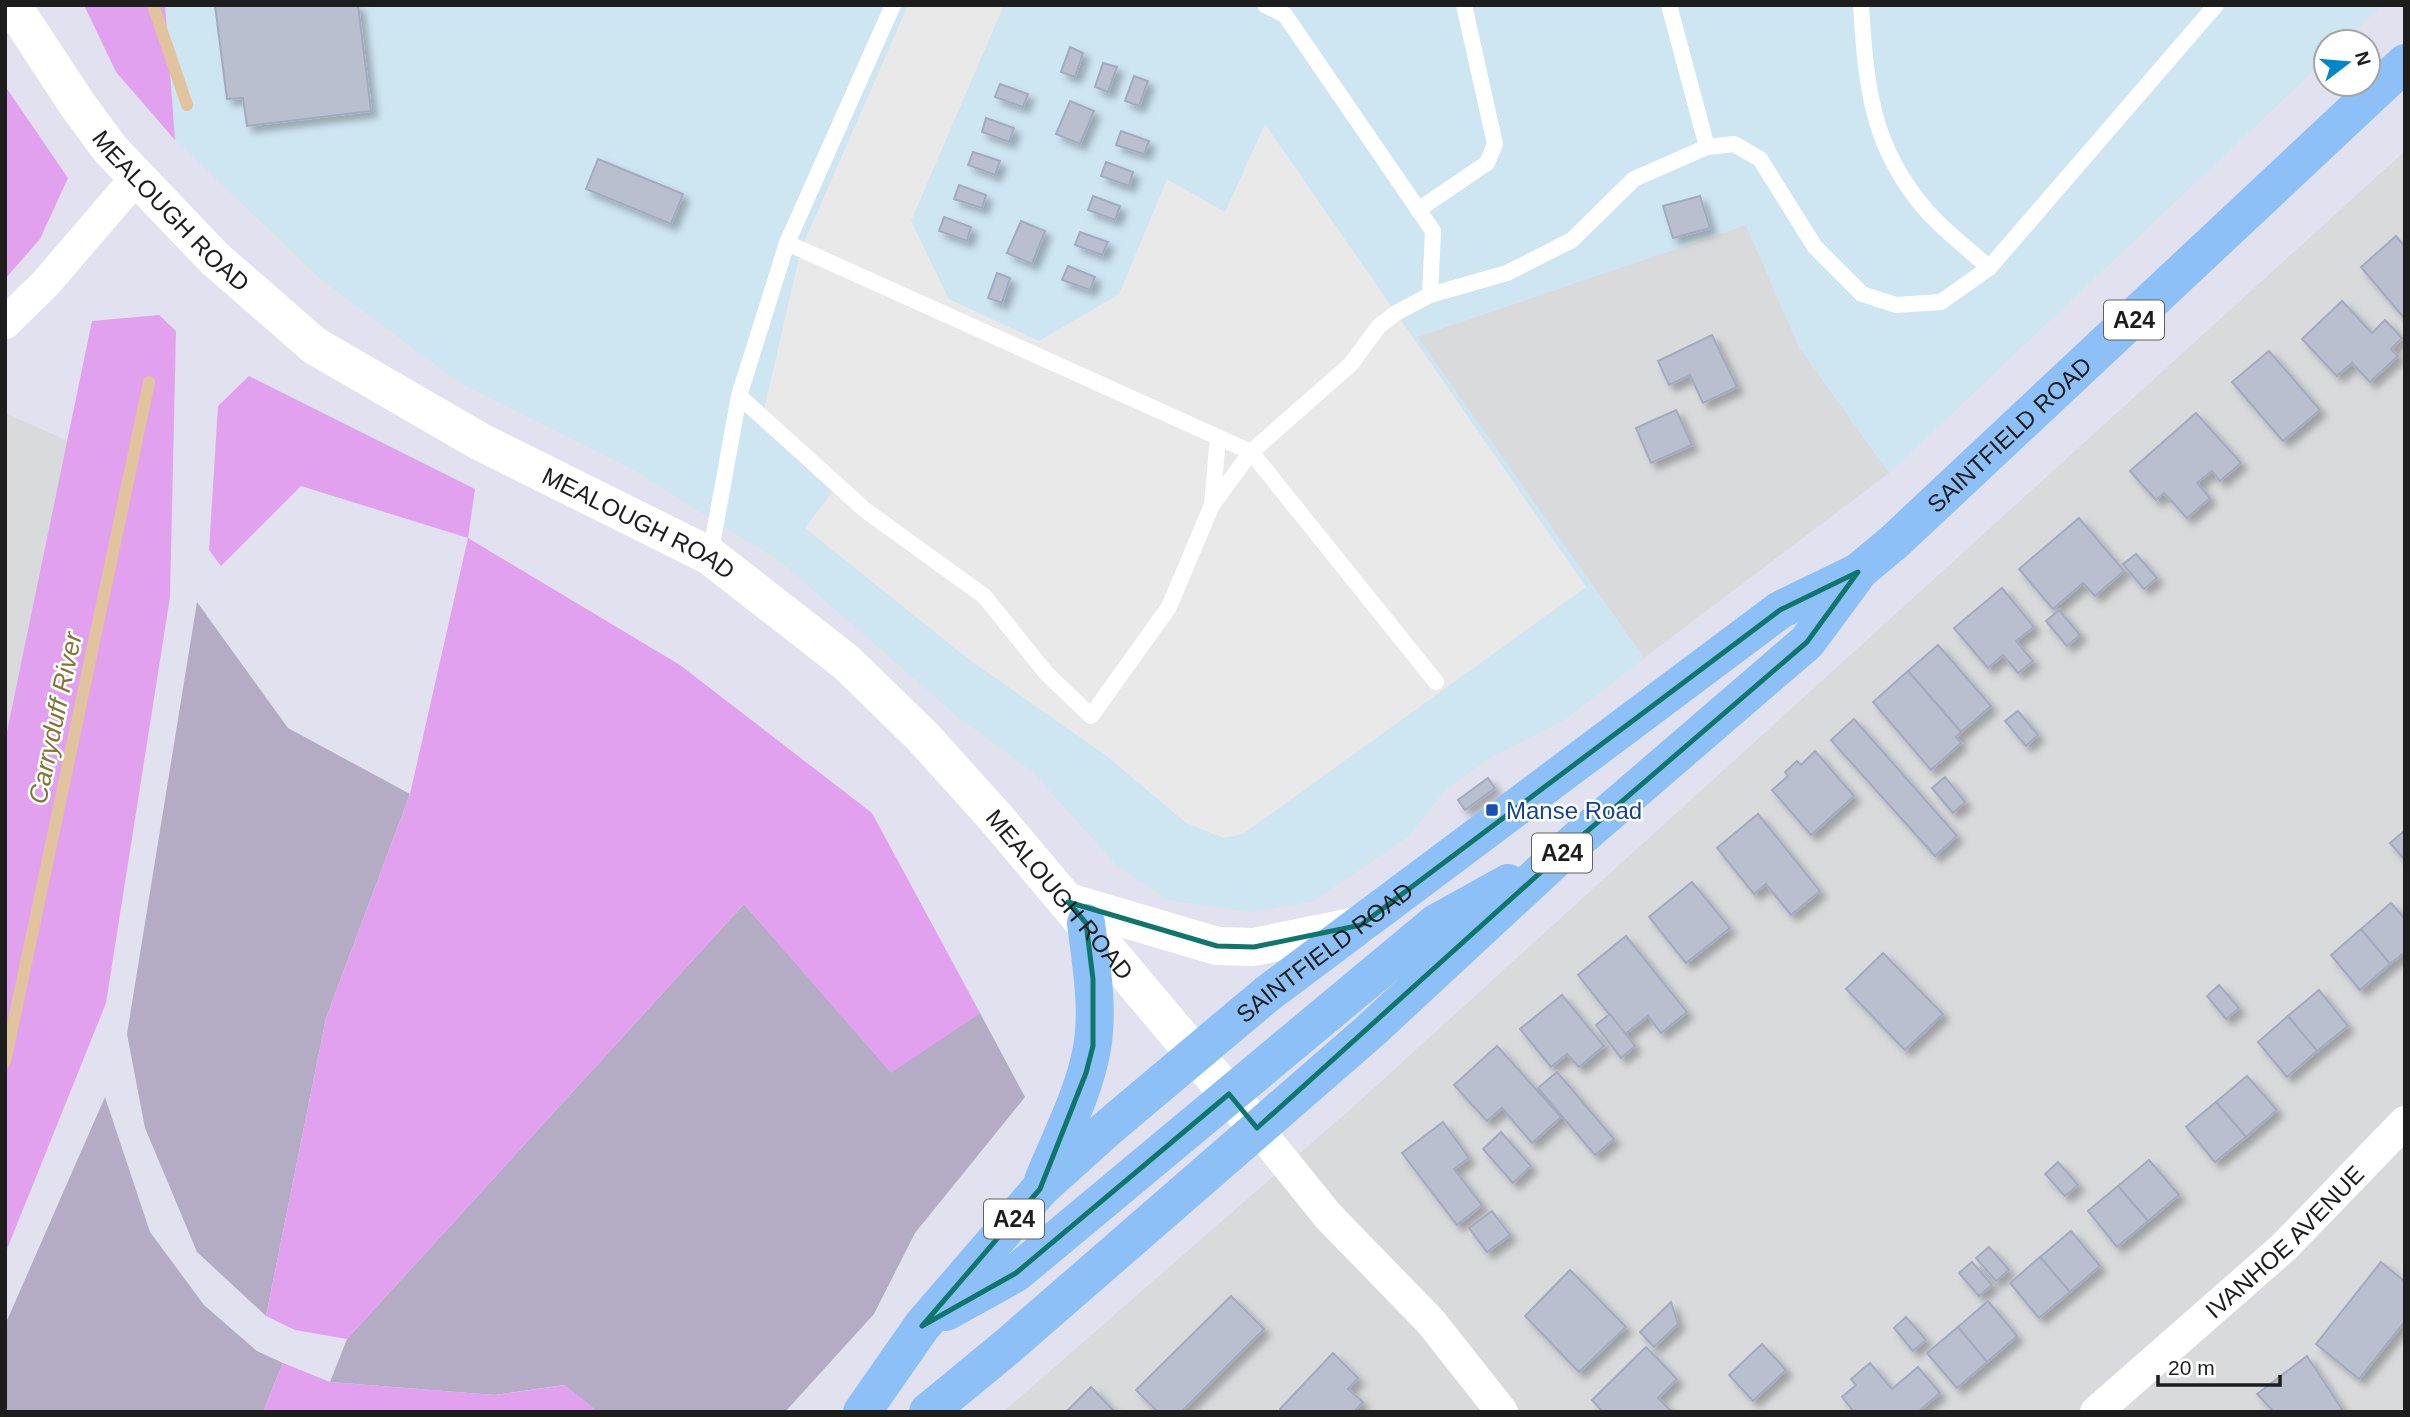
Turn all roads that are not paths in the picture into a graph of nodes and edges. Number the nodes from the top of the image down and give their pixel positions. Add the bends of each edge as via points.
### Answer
1 (12, 5) edge
2 (893, 5) edge
3 (1265, 5) edge
4 (1464, 5) edge
5 (1669, 5) edge
6 (1861, 5) edge
7 (2216, 5) edge
8 (2405, 63) edge
9 (1707, 147) junction
10 (136, 178) junction
11 (1418, 209) junction
12 (788, 243) junction
13 (1989, 268) junction
14 (1430, 295) junction
15 (5, 323) edge
16 (738, 396) junction
17 (1218, 437) junction
18 (1251, 452) junction
19 (1212, 505) junction
20 (710, 556) junction
21 (1858, 572) junction
22 (1436, 682) dead end
23 (1562, 853) junction
24 (1077, 912) junction
25 (1361, 925) junction
26 (1196, 1053) junction
27 (1229, 1094) junction
28 (2405, 1122) edge
29 (1257, 1128) junction
30 (1040, 1189) junction
31 (922, 1326) junction
32 (1487, 1405) edge
33 (862, 1412) edge
34 (928, 1412) edge
35 (2096, 1412) edge

1 - 10 street, MEALOUGH ROAD via 77,104
2 - 12 lane
3 - 11 lane via 1285,15
4 - 11 lane via 1495,144 1488,163
5 - 9 lane
6 - 13 lane via 1866,82 1881,138 1904,183 1928,212
7 - 13 lane
8 - 21 highway, SAINTFIELD ROAD / A24
9 - 13 lane via 1734,144 1760,159 1815,247 1862,294 1896,305 1941,302
9 - 14 lane via 1634,179 1572,240 1507,273
10 - 15 street via 45,284
10 - 20 street, MEALOUGH ROAD via 215,259 315,346 479,441
11 - 14 lane via 1433,231
12 - 16 lane
12 - 17 lane
14 - 18 lane via 1379,326 1351,364
16 - 19 lane via 865,510 984,596 1047,674 1091,716 1170,607
16 - 20 lane
17 - 18 lane
17 - 19 lane
18 - 19 lane
18 - 22 lane
20 - 24 street, MEALOUGH ROAD via 803,626 891,705
21 - 23 highway, SAINTFIELD ROAD / A24 via 1807,642
21 - 25 highway, SAINTFIELD ROAD / A24 via 1780,610
23 - 27 highway via 1436,923
23 - 29 highway, SAINTFIELD ROAD / A24
24 - 25 street via 1217,946 1254,947
24 - 26 street, MEALOUGH ROAD
24 - 30 highway via 1093,979 1093,1046
25 - 26 highway, SAINTFIELD ROAD / A24
26 - 27 street, MEALOUGH ROAD
26 - 30 highway, SAINTFIELD ROAD / A24
27 - 29 street
27 - 31 highway via 1016,1273
28 - 35 street, IVANHOE AVENUE via 2284,1247
29 - 32 street via 1328,1216 1431,1322
29 - 34 highway, SAINTFIELD ROAD / A24
30 - 31 highway, SAINTFIELD ROAD / A24
31 - 33 highway, SAINTFIELD ROAD / A24

